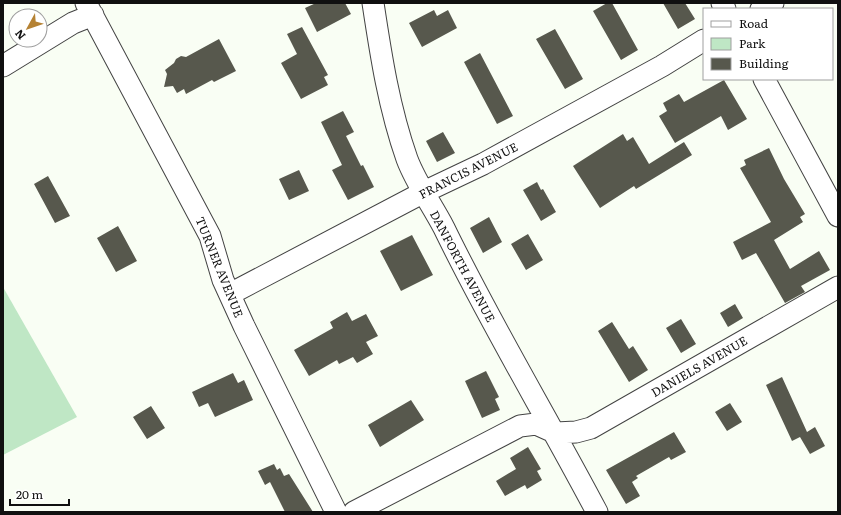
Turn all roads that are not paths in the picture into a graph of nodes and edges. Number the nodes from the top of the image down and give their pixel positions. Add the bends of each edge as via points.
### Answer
1 (373, 3) edge
2 (773, 3) edge
3 (763, 8) edge
4 (90, 9) edge
5 (703, 41) edge
6 (3, 66) edge
7 (765, 80) edge
8 (424, 192) junction
9 (838, 216) edge
10 (838, 287) edge
11 (230, 294) junction
12 (556, 433) junction
13 (336, 512) edge
14 (354, 512) edge
15 (597, 512) edge

1 - 8 street, DANFORTH AVENUE via 386,86 407,160
2 - 3 street
4 - 6 street via 73,23
4 - 11 street, TURNER AVENUE via 210,236
5 - 8 street, FRANCIS AVENUE via 662,66 483,164
7 - 9 street
8 - 11 street, FRANCIS AVENUE
8 - 12 street, DANFORTH AVENUE via 470,282
10 - 12 street, DANIELS AVENUE via 591,428
11 - 13 street, TURNER AVENUE
12 - 14 street via 536,424 520,426
12 - 15 street, DANFORTH AVENUE

